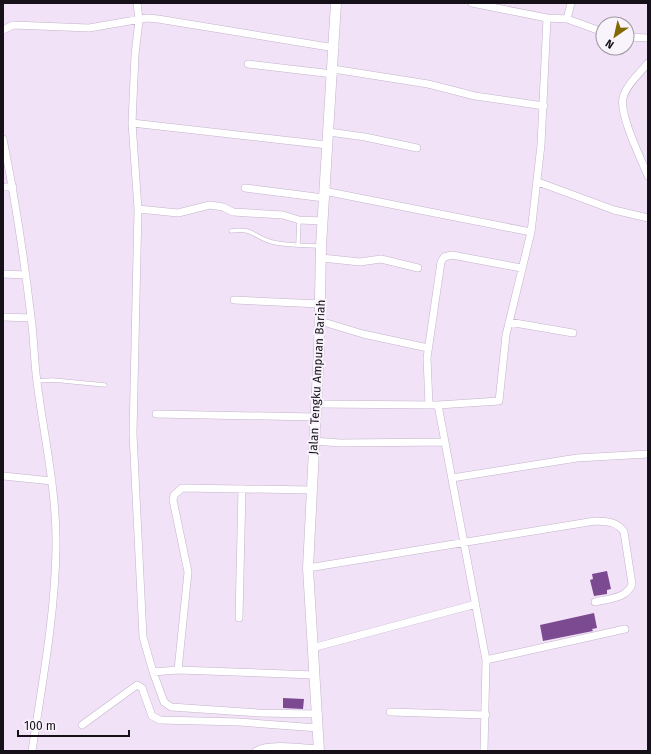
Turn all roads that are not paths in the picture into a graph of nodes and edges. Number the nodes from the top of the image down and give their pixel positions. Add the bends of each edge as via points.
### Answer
1 (137, 3) edge
2 (336, 3) edge
3 (472, 3) edge
4 (571, 3) edge
5 (547, 18) junction
6 (567, 19) junction
7 (138, 20) junction
8 (595, 29) edge
9 (3, 30) edge
10 (635, 37) edge
11 (648, 38) edge
12 (335, 48) junction
13 (648, 63) edge
14 (248, 64) dead end
15 (333, 72) junction
16 (544, 106) junction
17 (132, 123) junction
18 (329, 132) junction
19 (3, 139) edge
20 (327, 146) junction
21 (417, 148) dead end
22 (648, 176) edge
23 (538, 182) junction
24 (3, 187) edge
25 (12, 187) junction
26 (245, 188) dead end
27 (324, 194) junction
28 (138, 210) junction
29 (648, 218) edge
30 (299, 220) junction
31 (323, 221) junction
32 (231, 231) dead end
33 (531, 232) junction
34 (298, 244) junction
35 (321, 246) junction
36 (322, 258) junction
37 (418, 268) dead end
38 (521, 268) junction
39 (3, 274) edge
40 (26, 275) junction
41 (234, 300) dead end
42 (320, 304) junction
43 (3, 317) edge
44 (31, 318) junction
45 (320, 321) junction
46 (509, 322) junction
47 (573, 333) dead end
48 (428, 348) junction
49 (36, 381) junction
50 (105, 385) dead end
51 (316, 404) junction
52 (429, 405) junction
53 (438, 405) junction
54 (156, 414) dead end
55 (315, 417) junction
56 (314, 441) junction
57 (445, 442) junction
58 (648, 454) edge
59 (3, 476) edge
60 (452, 478) junction
61 (52, 480) junction
62 (242, 489) junction
63 (312, 490) junction
64 (464, 542) junction
65 (308, 568) junction
66 (595, 602) dead end
67 (476, 604) junction
68 (239, 618) dead end
69 (625, 629) dead end
70 (312, 648) junction
71 (486, 660) junction
72 (178, 670) junction
73 (153, 672) junction
74 (314, 675) junction
75 (205, 710) junction
76 (390, 712) dead end
77 (318, 714) junction
78 (486, 714) junction
79 (200, 721) junction
80 (82, 725) dead end
81 (318, 728) junction
82 (319, 750) edge
83 (32, 751) edge
84 (256, 751) edge
85 (484, 751) edge

1 - 7 street
2 - 12 main road, Jalan Tengku Ampuan Bariah
3 - 5 street
4 - 6 street
5 - 6 street
5 - 16 street
6 - 8 street
7 - 9 street via 89,28 13,25
7 - 12 street via 158,18
7 - 17 street
10 - 11 street
12 - 15 main road, Jalan Tengku Ampuan Bariah
13 - 22 street via 626,91 623,104
14 - 15 street
15 - 16 street via 428,84 475,96
15 - 18 main road, Jalan Tengku Ampuan Bariah
16 - 23 street
17 - 20 street
17 - 28 street
18 - 20 main road, Jalan Tengku Ampuan Bariah
18 - 21 street
19 - 25 street
20 - 27 main road, Jalan Tengku Ampuan Bariah
23 - 29 street via 614,210
23 - 33 street
24 - 25 street
25 - 40 street
26 - 27 street
27 - 31 main road, Jalan Tengku Ampuan Bariah
27 - 33 street
28 - 30 street via 178,213 210,205 234,212 283,215
28 - 73 street via 133,398 135,501 143,637
30 - 31 street
30 - 34 lane
31 - 35 main road, Jalan Tengku Ampuan Bariah
32 - 34 lane via 252,231 273,242
33 - 38 street
34 - 35 lane
35 - 36 main road, Jalan Tengku Ampuan Bariah
36 - 37 street via 360,262 381,259
36 - 42 main road, Jalan Tengku Ampuan Bariah
38 - 46 street
38 - 48 street via 452,255 444,257 441,262
39 - 40 street
40 - 44 street
41 - 42 street
42 - 45 main road, Jalan Tengku Ampuan Bariah
43 - 44 street
44 - 49 street
45 - 48 street via 363,334
45 - 51 main road, Jalan Tengku Ampuan Bariah
46 - 47 street
46 - 53 street via 499,402
48 - 52 street via 426,366
49 - 50 lane via 60,380
49 - 61 street
51 - 52 street
51 - 55 main road, Jalan Tengku Ampuan Bariah
52 - 53 street
53 - 57 street
54 - 55 street
55 - 56 main road, Jalan Tengku Ampuan Bariah
56 - 57 street
56 - 63 main road, Jalan Tengku Ampuan Bariah
57 - 60 street
58 - 60 street via 577,458
59 - 61 street
60 - 64 street
61 - 83 street via 56,524 54,586
62 - 63 street
62 - 68 street
62 - 72 street via 182,488 174,495 188,572
63 - 65 main road, Jalan Tengku Ampuan Bariah
64 - 65 street
64 - 66 street via 595,520 612,522 620,526 624,532 631,590
64 - 67 street
65 - 70 main road, Jalan Tengku Ampuan Bariah
67 - 70 street
67 - 71 street
69 - 71 street
70 - 74 main road, Jalan Tengku Ampuan Bariah
71 - 78 street
72 - 73 street
72 - 74 street
73 - 75 street via 167,706
74 - 77 main road, Jalan Tengku Ampuan Bariah
75 - 77 street
75 - 79 street
76 - 78 street
77 - 81 main road, Jalan Tengku Ampuan Bariah
78 - 85 street
79 - 80 street via 155,718 142,688 137,685
79 - 81 street
81 - 82 main road, Jalan Tengku Ampuan Bariah
82 - 84 street via 276,747

